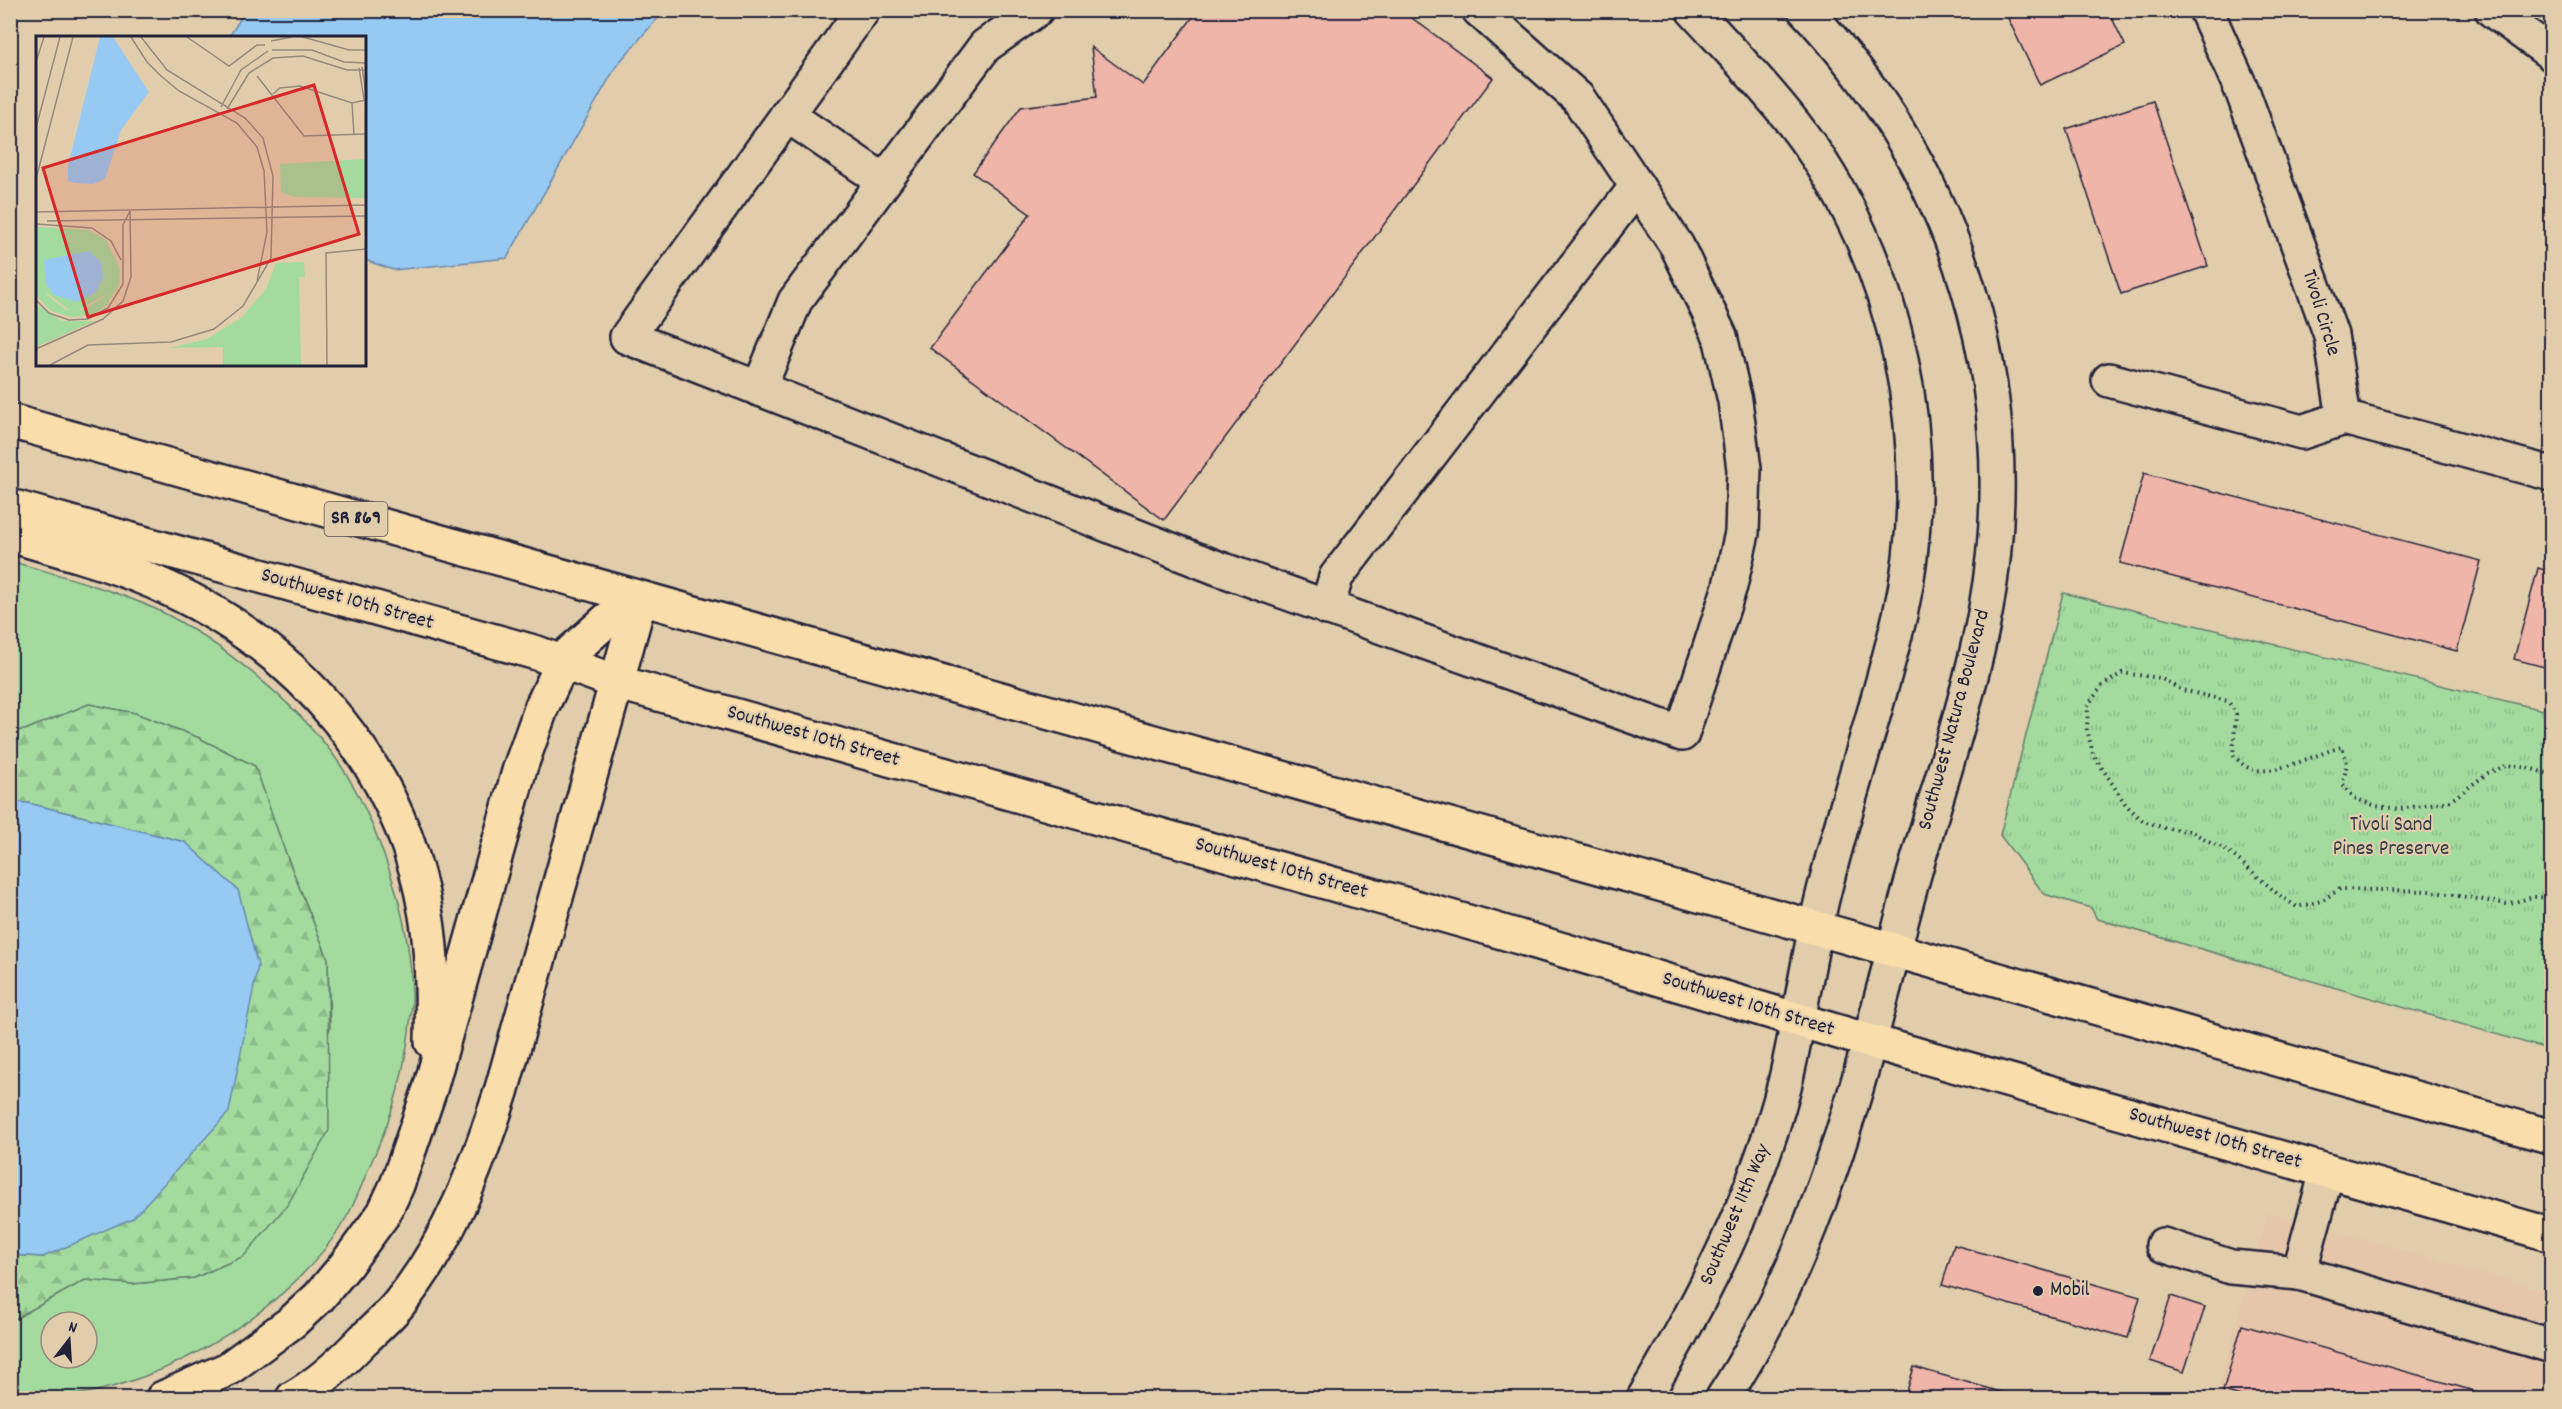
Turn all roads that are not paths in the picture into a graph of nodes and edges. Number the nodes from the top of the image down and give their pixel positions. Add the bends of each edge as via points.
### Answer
1 (862, 10) edge
2 (1036, 10) edge
3 (1479, 10) edge
4 (1693, 10) edge
5 (1804, 10) edge
6 (2206, 10) edge
7 (2492, 10) edge
8 (2552, 54) edge
9 (787, 115) junction
10 (884, 182) junction
11 (1637, 186) junction
12 (2109, 380) dead end
13 (759, 389) junction
14 (2344, 418) junction
15 (10, 421) edge
16 (2552, 474) edge
17 (10, 506) edge
18 (10, 535) edge
19 (640, 599) junction
20 (1327, 608) junction
21 (563, 662) junction
22 (616, 682) junction
23 (1815, 927) junction
24 (1894, 950) junction
25 (1797, 1020) junction
26 (1869, 1041) junction
27 (430, 1089) junction
28 (2552, 1137) edge
29 (2327, 1172) junction
30 (2552, 1235) edge
31 (2163, 1245) dead end
32 (2298, 1274) junction
33 (2552, 1346) edge
34 (163, 1398) edge
35 (293, 1398) edge
36 (1644, 1398) edge
37 (1723, 1398) edge

1 - 9 street
2 - 10 street via 985,46
3 - 11 street via 1578,98
4 - 23 street via 1795,125 1833,183 1866,249 1890,316 1907,386 1914,492 1907,574 1900,614
5 - 24 street, Southwest Natura Boulevard via 1881,105 1932,189 1959,257 1979,326 1998,467 1996,539 1985,610 1970,679
6 - 14 street, Tivoli Circle via 2243,93 2331,335
7 - 8 street
9 - 10 street
9 - 13 street via 627,337
10 - 13 street via 795,301
11 - 20 street via 1336,577
11 - 20 street via 1677,246 1720,336 1735,401 1744,469 1742,534 1730,586 1682,734
12 - 14 street via 2302,432
13 - 20 street
14 - 16 street
15 - 19 main road, SR 869
17 - 21 main road, Southwest 10th Street
18 - 27 main road via 136,574 218,615 266,646 316,692 358,743 394,809 426,914 432,985
19 - 21 main road via 607,620
19 - 22 main road
19 - 23 main road
21 - 22 main road, Southwest 10th Street
21 - 27 main road via 519,768
22 - 25 main road, Southwest 10th Street via 1489,928
22 - 35 main road via 501,1092 458,1207 439,1246 398,1305 339,1365
23 - 24 main road
23 - 25 street
24 - 26 street, Southwest Natura Boulevard
24 - 28 main road
25 - 26 main road, Southwest 10th Street
25 - 36 street, Southwest 11th Way via 1770,1135 1737,1224 1702,1298
26 - 29 main road, Southwest 10th Street
26 - 37 street via 1802,1250 1762,1333
27 - 34 main road via 384,1213 319,1297 228,1369
29 - 30 main road, Southwest 10th Street
29 - 32 street
31 - 32 street via 2231,1267
32 - 33 street

